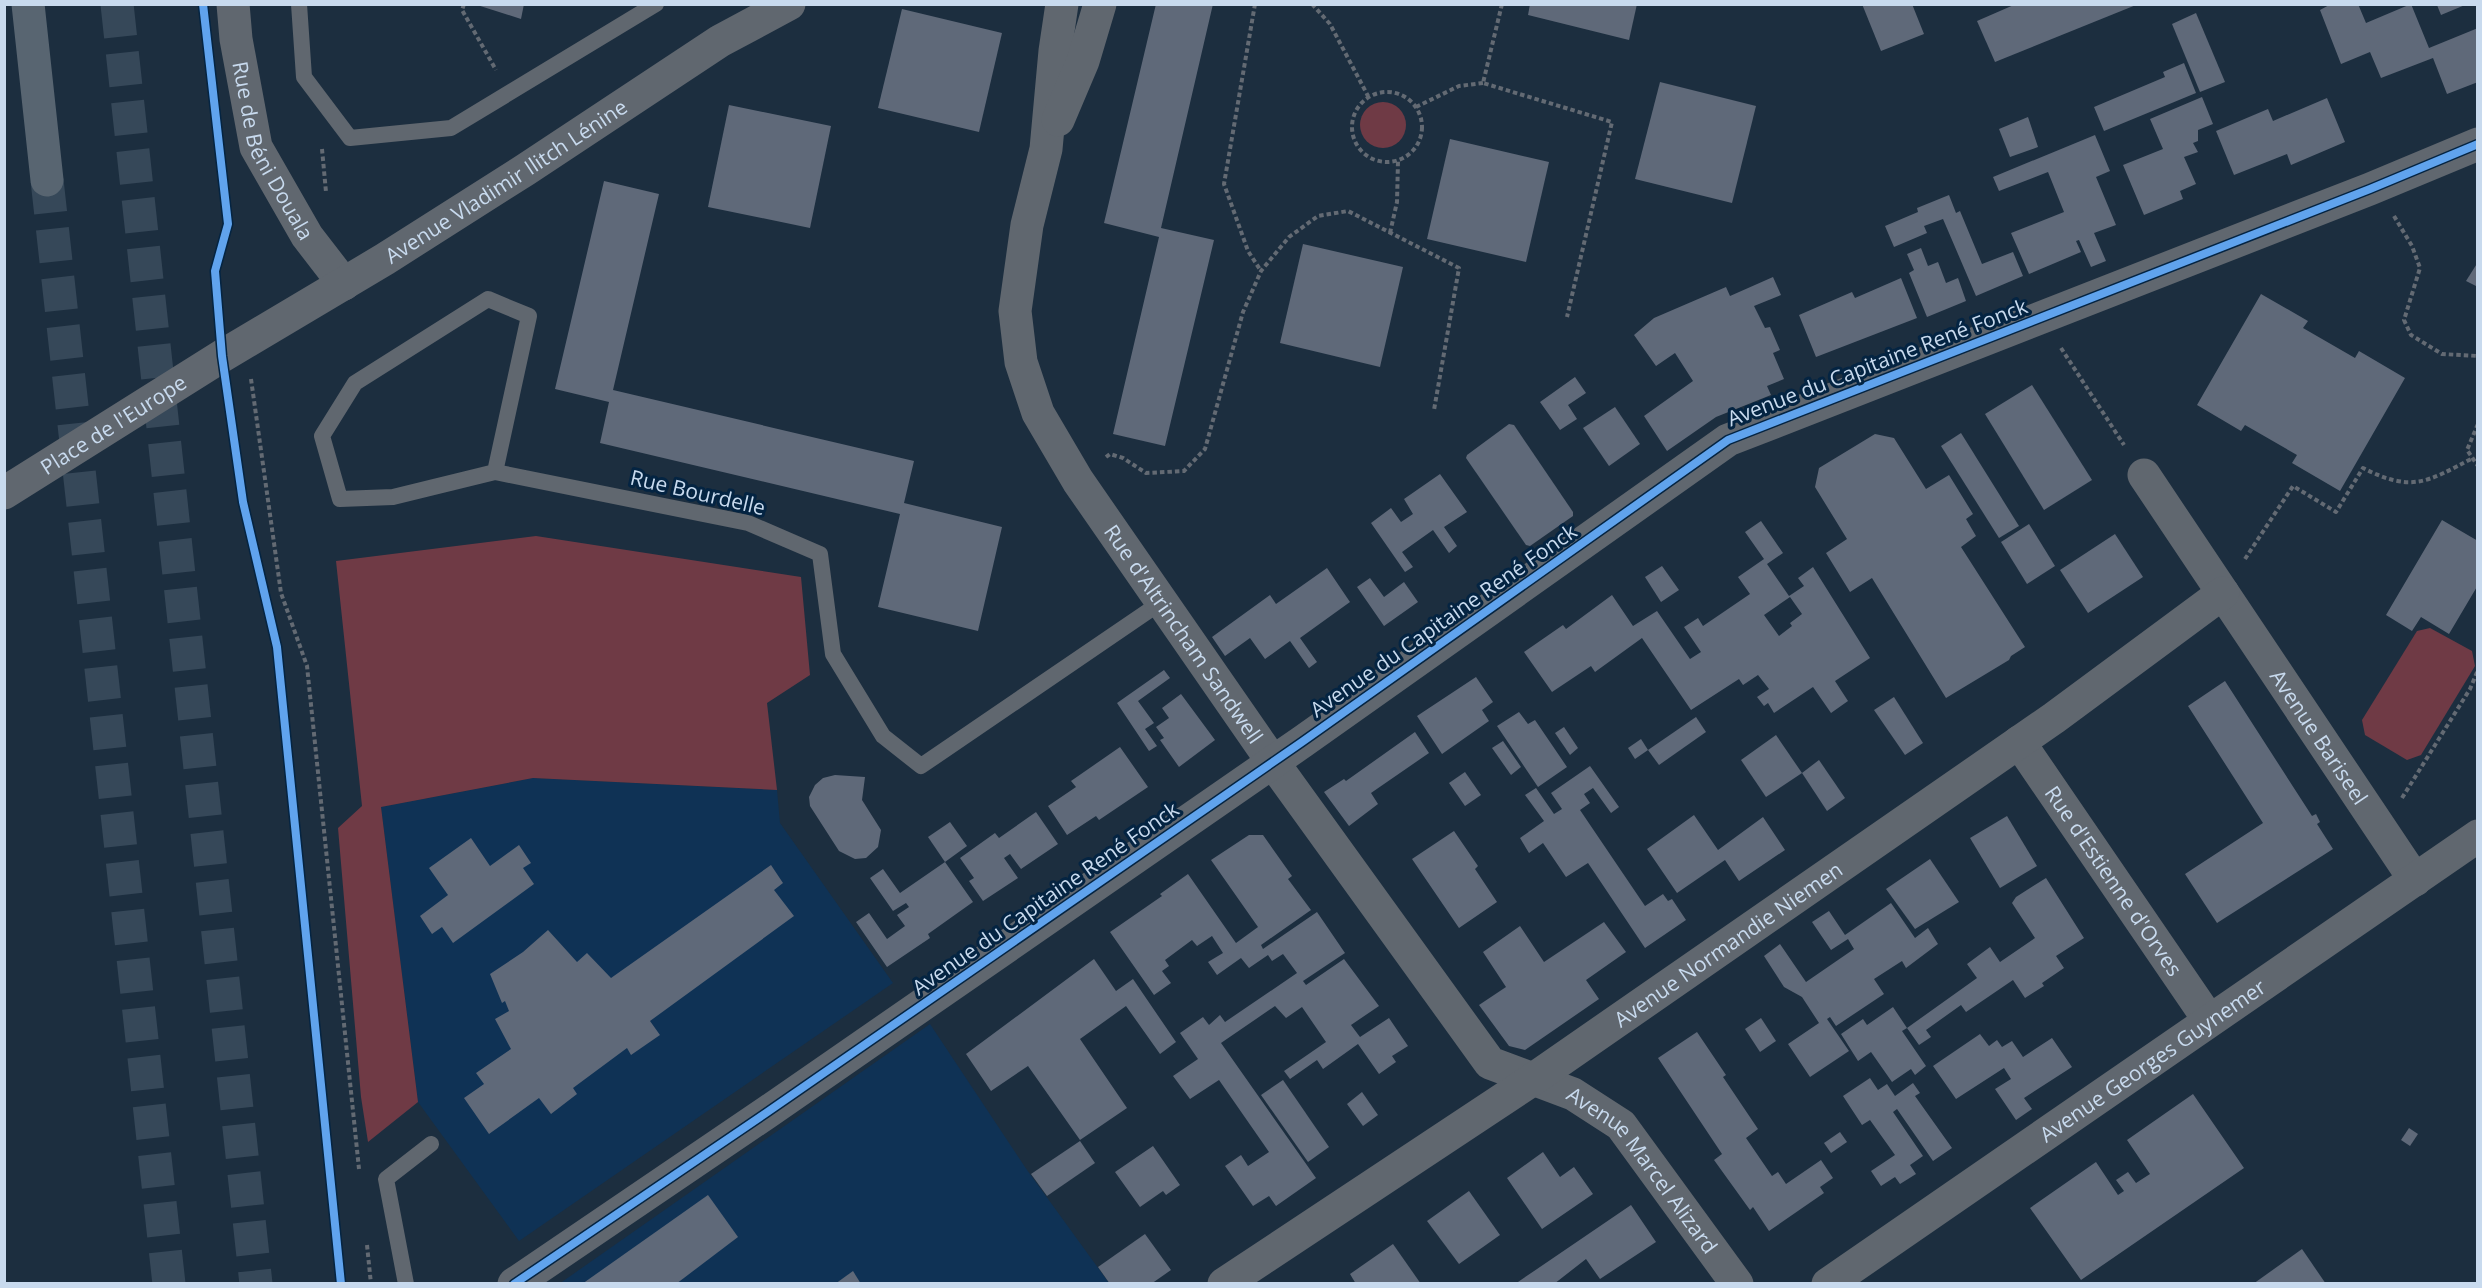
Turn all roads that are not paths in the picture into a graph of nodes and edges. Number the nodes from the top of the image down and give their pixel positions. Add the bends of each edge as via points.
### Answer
1 (28, 4) edge
2 (233, 4) edge
3 (299, 4) edge
4 (656, 4) edge
5 (789, 4) edge
6 (1062, 4) edge
7 (1100, 4) edge
8 (2478, 144) edge
9 (1046, 149) junction
10 (47, 180) tunnel mouth
11 (344, 284) junction
12 (222, 356) joint
13 (495, 472) junction
14 (2144, 475) road end
15 (4, 494) edge
16 (2223, 593) junction
17 (1162, 601) junction
18 (2019, 742) junction
19 (1272, 761) junction
20 (2478, 836) edge
21 (2415, 880) junction
22 (2209, 1020) junction
23 (1532, 1080) junction
24 (432, 1144) dead end
25 (405, 1284) edge
26 (514, 1284) edge
27 (1224, 1284) edge
28 (1737, 1284) edge
29 (1828, 1284) edge

1 - 10 highway
2 - 11 street, Rue de Béni Douala via 256,147 307,236
3 - 4 lane via 304,77 350,138 451,128
5 - 11 street, Avenue Vladimir Ilitch Lénine via 720,41
6 - 9 street, Rue d'Altrincham Sandwell
7 - 9 street, Rue d'Altrincham Sandwell via 1083,60
8 - 19 street, Avenue du Capitaine René Fonck via 1728,440
9 - 17 street, Rue d'Altrincham Sandwell via 1027,225 1015,311 1021,362 1038,413 1078,481
11 - 12 street, Avenue Vladimir Ilitch Lénine
12 - 15 street, Place de l'Europe
13 - 13 lane, Rue Bourdelle via 393,497 340,499 322,436 355,383 488,299 529,316
13 - 17 lane, Rue Bourdelle via 748,523 820,554 833,654 884,736 921,766
14 - 16 street, Avenue Bariseel
16 - 18 street, Avenue Normandie Niemen
16 - 21 street, Avenue Bariseel
17 - 19 street, Rue d'Altrincham Sandwell
18 - 22 street, Rue d'Estienne d'Orves
18 - 23 street, Avenue Normandie Niemen
19 - 23 street, Rue d'Altrincham Sandwell via 1490,1063
19 - 26 street, Avenue du Capitaine René Fonck via 776,1107
20 - 21 street, Avenue Georges Guynemer
21 - 22 street, Avenue Georges Guynemer
22 - 29 street, Avenue Georges Guynemer
23 - 27 street, Avenue Normandie Niemen
23 - 28 street, Avenue Marcel Alizard via 1573,1094 1621,1125
24 - 25 lane via 386,1179

